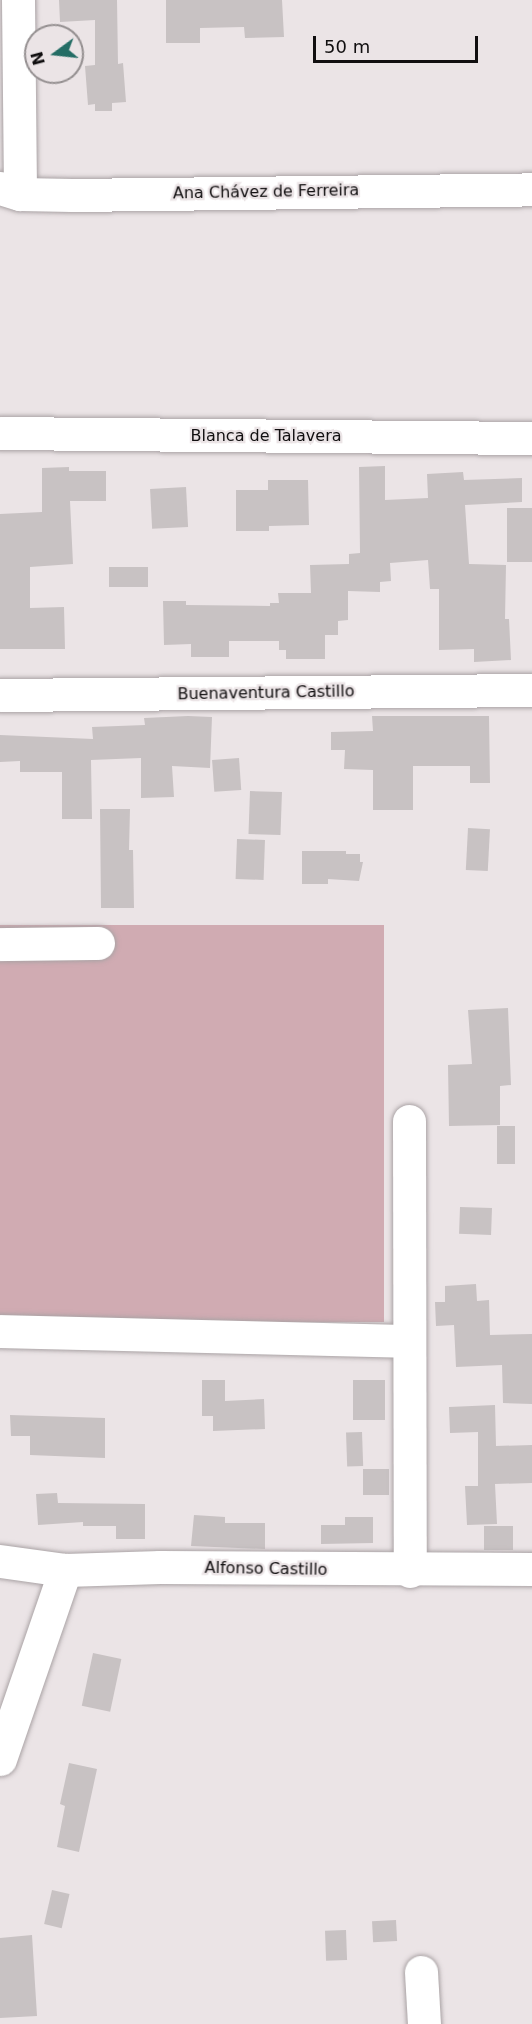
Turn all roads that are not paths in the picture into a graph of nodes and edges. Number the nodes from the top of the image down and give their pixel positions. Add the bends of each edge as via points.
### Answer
1 (18, 0) edge
2 (532, 189) edge
3 (10, 191) edge
4 (0, 433) edge
5 (532, 438) edge
6 (532, 690) edge
7 (0, 695) edge
8 (98, 943) dead end
9 (0, 944) edge
10 (409, 1121) dead end
11 (0, 1331) edge
12 (408, 1341) junction
13 (0, 1561) edge
14 (532, 1569) edge
15 (65, 1570) junction
16 (410, 1570) junction
17 (0, 1759) edge
18 (422, 1972) dead end
19 (424, 2024) edge

1 - 3 street
2 - 3 street, Ana Chávez de Ferreira
4 - 5 street, Blanca de Talavera
6 - 7 street, Buenaventura Castillo
8 - 9 street
10 - 12 street
11 - 12 street
12 - 16 street
13 - 15 street, Alfonso Castillo
14 - 16 street, Alfonso Castillo
15 - 16 street, Alfonso Castillo
15 - 17 street
18 - 19 street

